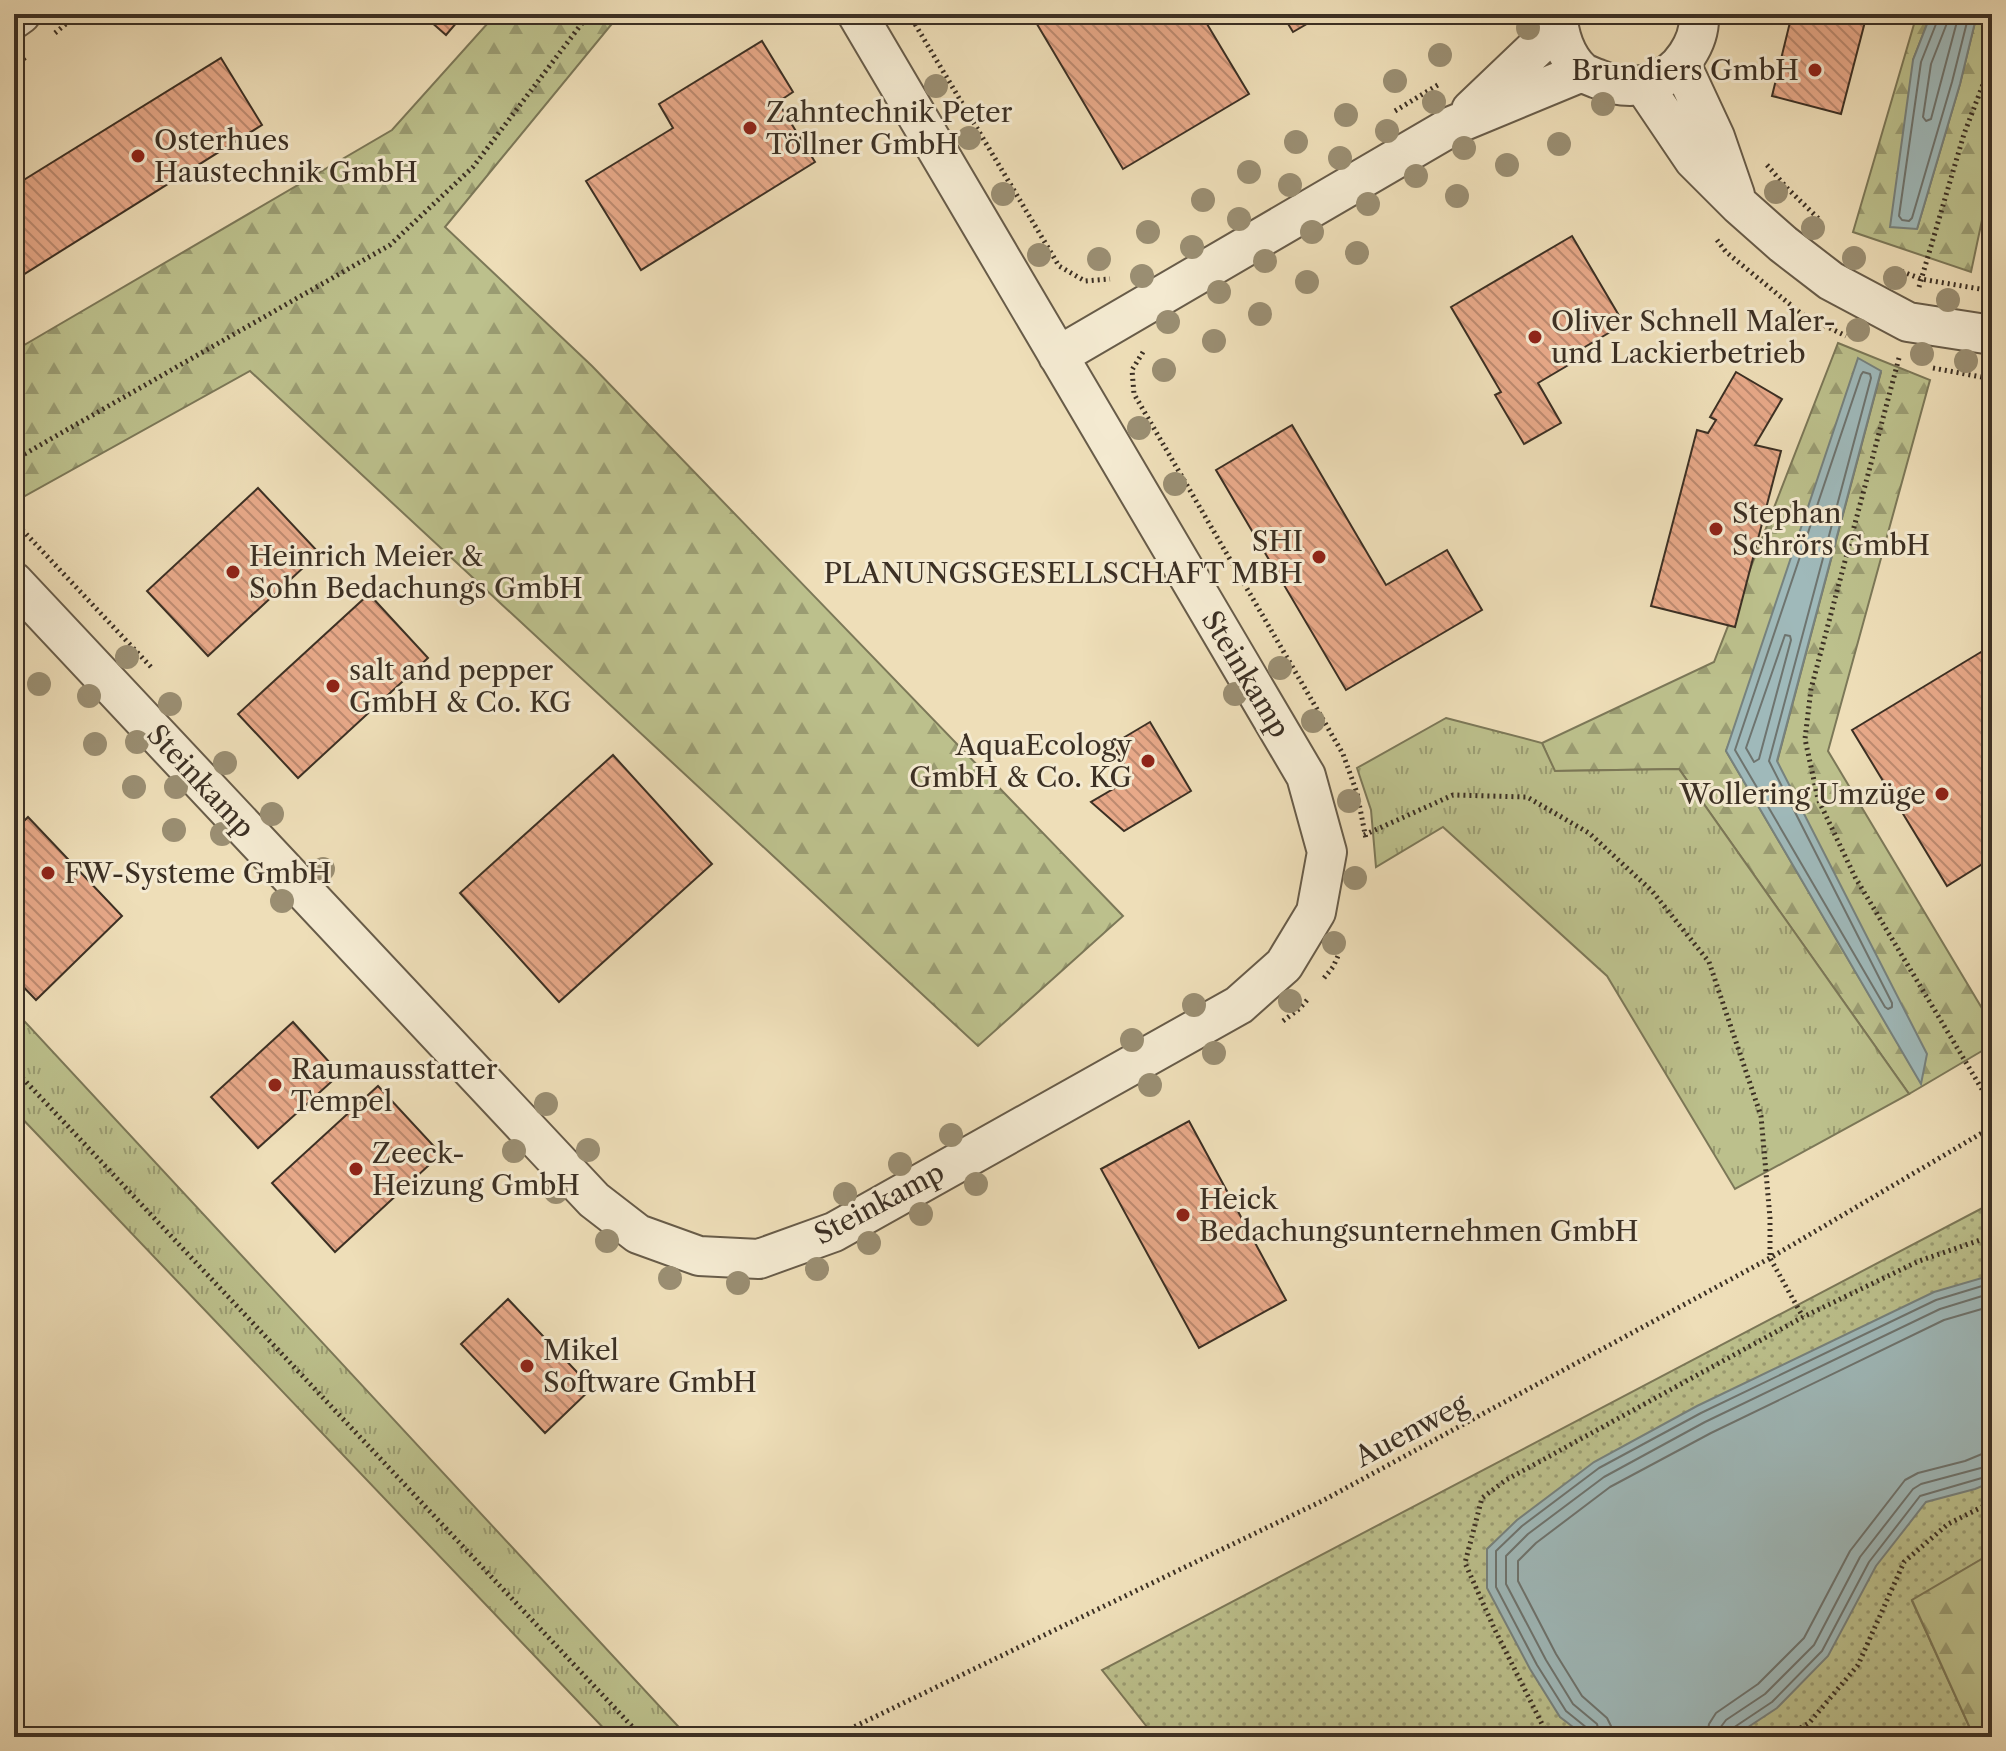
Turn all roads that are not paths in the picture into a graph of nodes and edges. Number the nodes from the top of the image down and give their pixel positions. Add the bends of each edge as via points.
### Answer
1 (21, 14) edge
2 (857, 14) edge
3 (1699, 14) edge
4 (14, 19) edge
5 (1558, 20) edge
6 (1681, 64) junction
7 (1582, 72) junction
8 (1644, 86) junction
9 (1454, 125) junction
10 (1739, 205) junction
11 (1992, 335) edge
12 (1058, 356) junction
13 (14, 582) edge

1 - 4 street
2 - 12 street, Steinkamp
3 - 6 street via 1694,45
5 - 7 street via 1567,52
5 - 9 street
6 - 8 street
6 - 10 street
7 - 8 street via 1611,85
7 - 9 street
8 - 10 street via 1694,160
9 - 12 street
10 - 11 street via 1831,281 1908,322
12 - 13 street, Steinkamp via 1306,776 1327,852 1316,912 1284,965 1239,1005 834,1232 759,1259 699,1256 638,1234 594,1200

